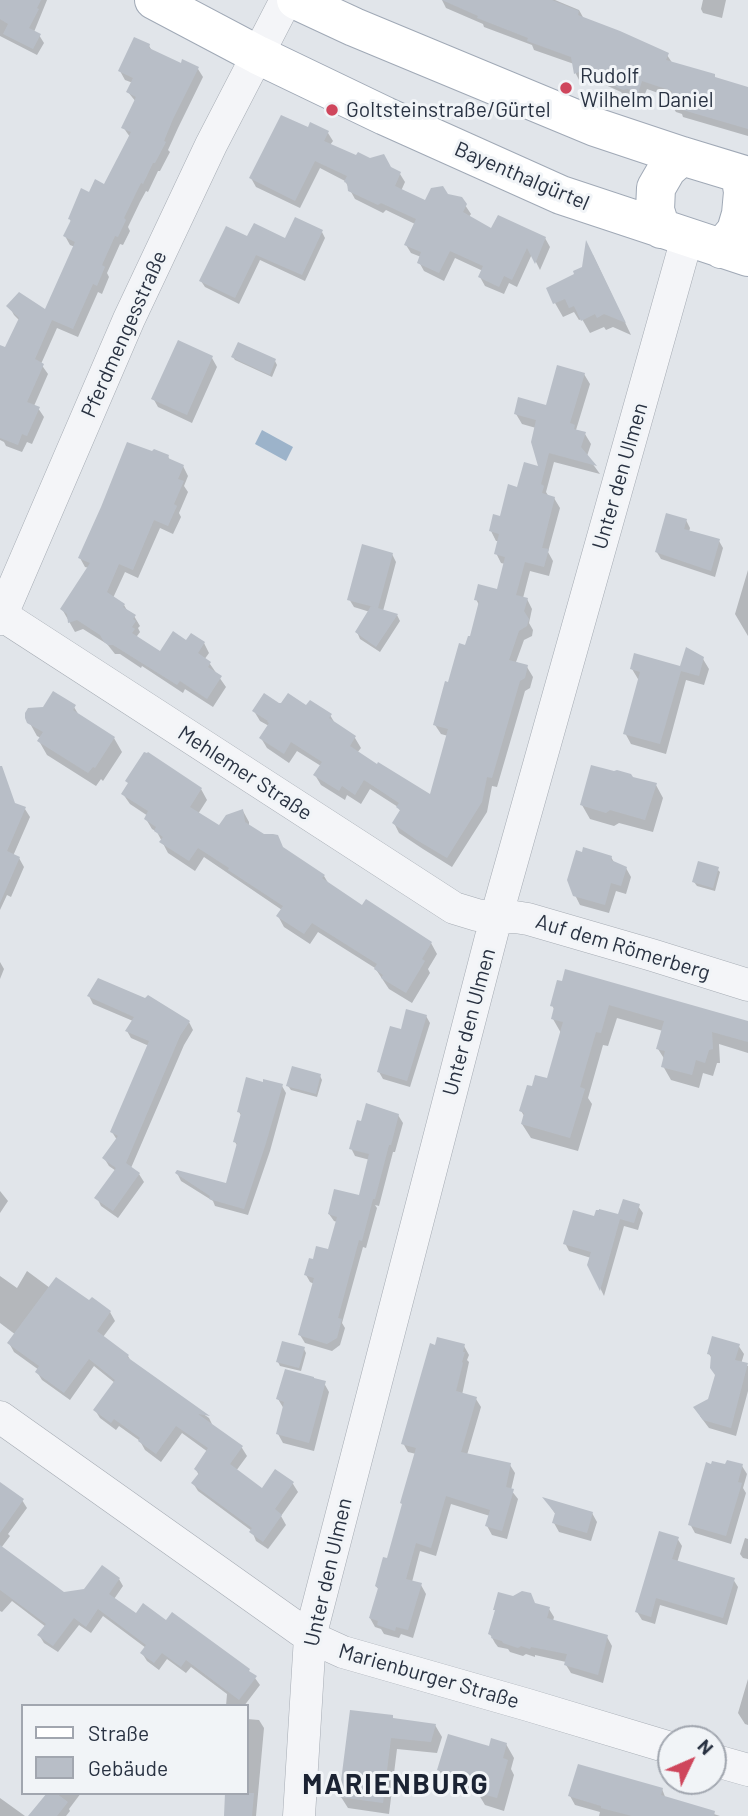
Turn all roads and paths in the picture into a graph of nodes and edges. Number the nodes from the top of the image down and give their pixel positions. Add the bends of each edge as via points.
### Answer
1 (154, 0) edge
2 (286, 0) edge
3 (296, 0) edge
4 (258, 55) junction
5 (682, 156) junction
6 (744, 175) edge
7 (704, 243) edge
8 (0, 616) edge
9 (496, 918) junction
10 (748, 985) edge
11 (0, 1418) edge
12 (310, 1637) junction
13 (657, 1744) edge
14 (727, 1764) edge
15 (748, 1770) edge
16 (299, 1816) edge

1 - 4 main road, Bayenthalgürtel
2 - 4 street, Pferdmengesstraße
3 - 5 main road via 596,127
4 - 7 main road, Bayenthalgürtel via 561,195
4 - 8 street, Pferdmengesstraße via 129,319
5 - 6 main road
5 - 7 main road via 656,188 655,210
6 - 7 main road via 736,231
7 - 9 street, Unter den Ulmen
8 - 9 street, Mehlemer Straße via 454,908
9 - 10 street, Auf dem Römerberg via 528,919
9 - 12 street, Unter den Ulmen
11 - 12 street, Marienburger Straße
12 - 13 street, Marienburger Straße via 343,1652
12 - 16 street, Unter den Ulmen
14 - 15 street

